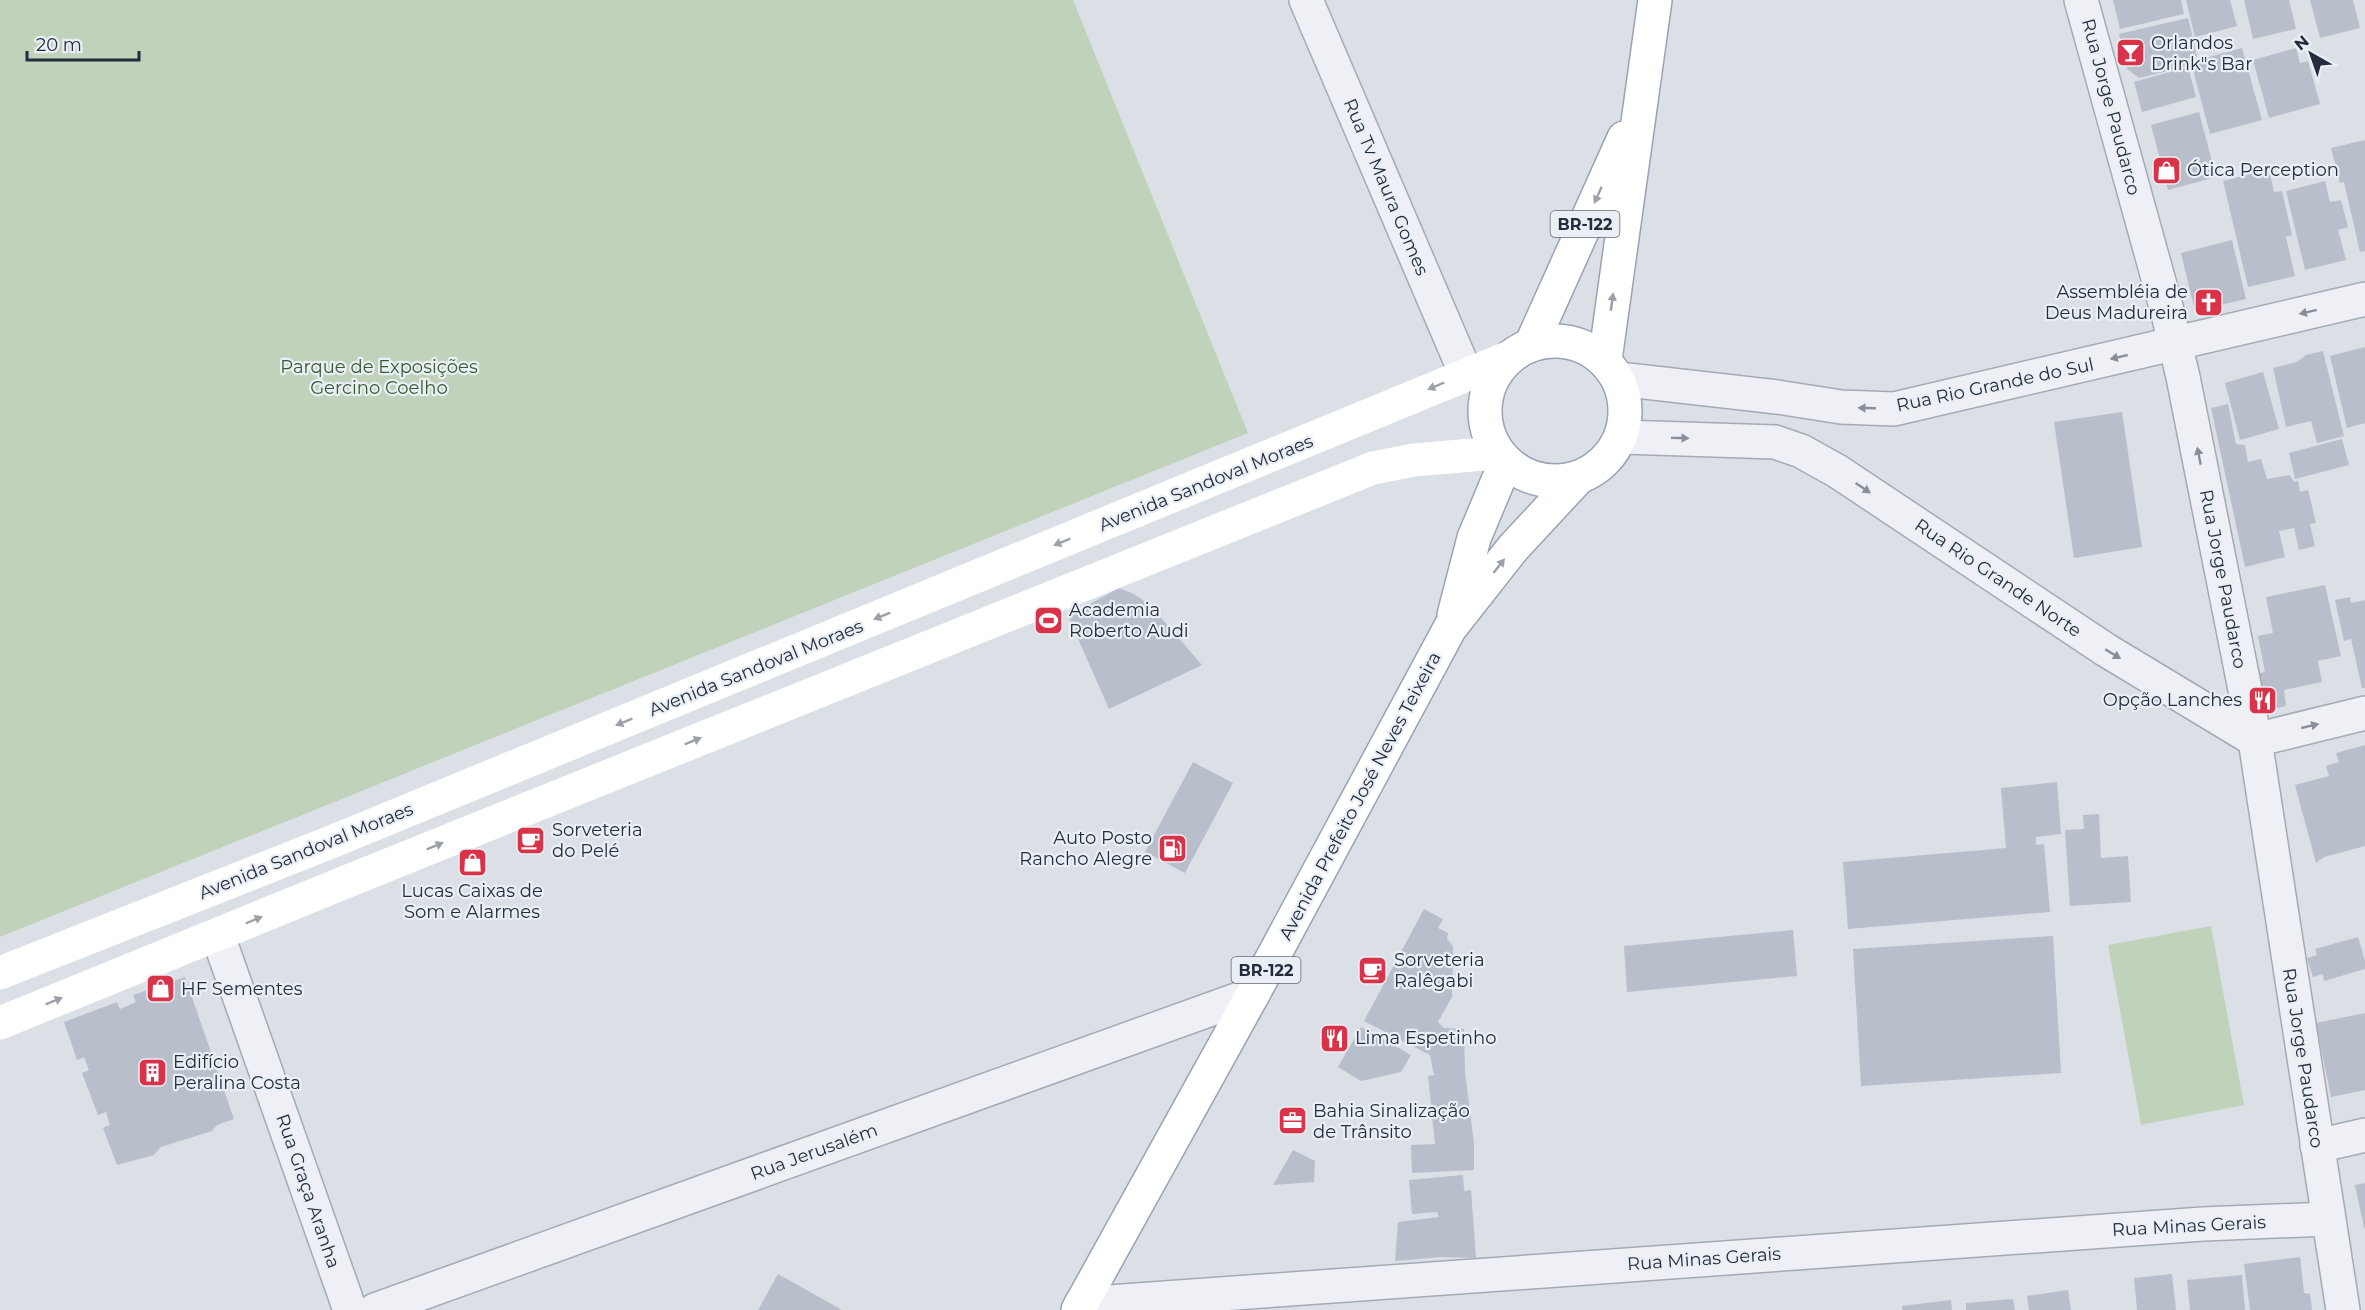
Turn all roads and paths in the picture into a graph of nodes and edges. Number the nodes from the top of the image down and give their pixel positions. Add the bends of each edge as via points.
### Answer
1 (1306, 0) edge
2 (1655, 0) edge
3 (2081, 0) edge
4 (1639, 104) junction
5 (2365, 299) edge
6 (2176, 344) junction
7 (1521, 351) junction
8 (1612, 369) junction
9 (1466, 374) junction
10 (1622, 437) junction
11 (1501, 458) junction
12 (1578, 478) junction
13 (1450, 628) junction
14 (2365, 713) edge
15 (2255, 740) junction
16 (336, 840) junction
17 (352, 879) junction
18 (218, 936) junction
19 (0, 973) edge
20 (1253, 994) junction
21 (0, 1023) edge
22 (2365, 1135) edge
23 (2317, 1146) junction
24 (2327, 1219) junction
25 (1080, 1307) edge
26 (350, 1310) edge
27 (375, 1310) edge
28 (2343, 1310) edge

1 - 9 street, Rua Tv Maura Gomes
2 - 4 main road, BR-122
3 - 6 street, Rua Jorge Paudarco
4 -> 7 main road, BR-122
8 -> 4 main road, BR-122
5 -> 6 street, Rua Rio Grande do Sul
6 -> 8 street, Rua Rio Grande do Sul via 1894,409 1841,407
15 -> 6 street, Rua Jorge Paudarco
7 - 8 main road via 1557,340 1570,341 1594,351
7 - 9 main road, Avenida Sandoval Moraes
7 - 11 main road, BR-122 via 1496,374 1487,394 1485,416 1490,438
8 - 10 main road, BR-122 via 1625,398
9 -> 16 main road, Avenida Sandoval Moraes
10 - 12 main road, BR-122 via 1609,458
10 -> 15 street, Rua Rio Grande Norte via 1764,441 1801,451 2106,650
11 - 12 main road, BR-122 via 1530,477 1547,482
11 - 13 main road, Avenida Prefeito José Neves Teixeira / BR-122
17 -> 11 main road via 1373,468 1414,460
13 -> 12 main road, Avenida Prefeito José Neves Teixeira / BR-122 via 1513,548
13 - 20 main road, Avenida Prefeito José Neves Teixeira / BR-122
15 -> 14 street
15 - 23 street, Rua Jorge Paudarco
16 - 17 main road
16 - 19 main road, Avenida Sandoval Moraes
18 -> 17 main road
21 -> 18 main road
18 - 26 street, Rua Graça Aranha
20 - 25 main road, Avenida Prefeito José Neves Teixeira / BR-122
20 - 27 street, Rua Jerusalém
22 - 23 street
23 - 24 street, Rua Jorge Paudarco
24 - 25 street, Rua Minas Gerais via 2203,1224
24 - 28 street, Rua Jorge Paudarco

